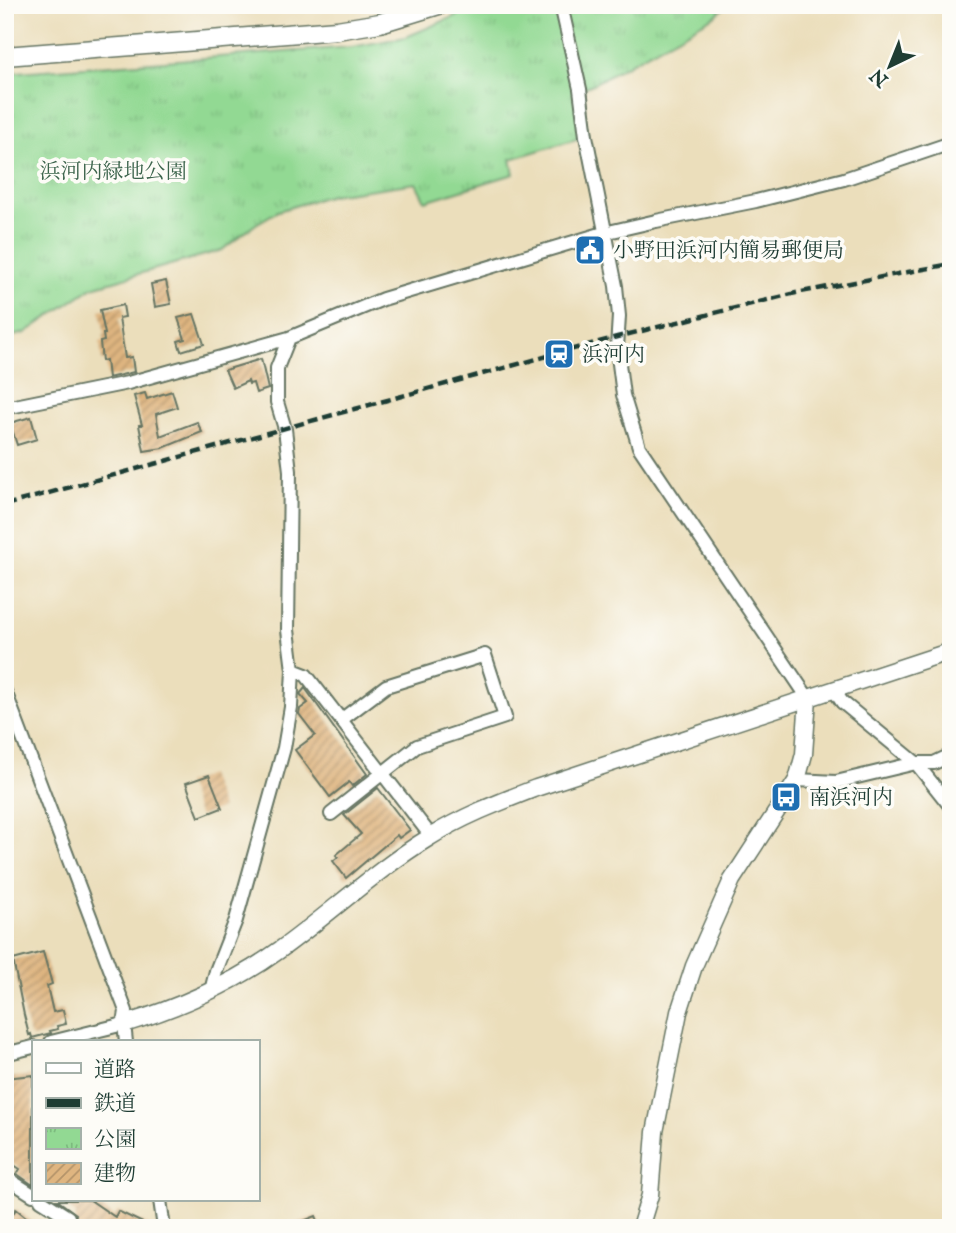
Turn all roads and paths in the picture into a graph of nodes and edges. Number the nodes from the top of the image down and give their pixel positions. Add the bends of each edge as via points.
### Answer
1 (439, 5) edge
2 (561, 5) edge
3 (5, 56) edge
4 (951, 143) edge
5 (604, 233) junction
6 (289, 338) junction
7 (5, 408) edge
8 (951, 651) edge
9 (293, 670) junction
10 (834, 690) junction
11 (5, 691) edge
12 (808, 698) junction
13 (341, 720) junction
14 (951, 755) edge
15 (916, 763) junction
16 (382, 774) junction
17 (797, 780) junction
18 (951, 807) edge
19 (331, 814) dead end
20 (431, 836) junction
21 (211, 991) junction
22 (124, 1024) junction
23 (59, 1040) edge
24 (126, 1040) edge
25 (32, 1047) edge
26 (5, 1054) edge
27 (5, 1177) edge
28 (32, 1194) edge
29 (44, 1202) edge
30 (160, 1202) edge
31 (68, 1217) dead end
32 (164, 1228) edge
33 (640, 1228) edge

1 - 3 main road via 337,30
2 - 5 street
4 - 5 street via 844,179
5 - 6 street via 383,299
5 - 12 street via 616,286 623,395 639,447
6 - 7 street via 128,383
6 - 9 street via 277,368 277,401 290,471 288,630
8 - 10 street
9 - 13 street via 306,675
9 - 21 street via 284,748 236,920
10 - 12 street
10 - 15 street via 842,702
11 - 22 street via 126,1011
12 - 17 street
12 - 20 street via 536,788
13 - 16 street
13 - 16 street via 386,687 485,655 505,718 417,746
14 - 15 street via 934,763
15 - 17 street via 836,782
15 - 18 street
16 - 19 street
16 - 20 street
17 - 33 street via 732,880 694,966 669,1057 655,1132 650,1195
20 - 21 street via 281,949
21 - 22 street
22 - 23 street
22 - 24 street
25 - 26 street
27 - 28 street
29 - 31 street
30 - 32 street

